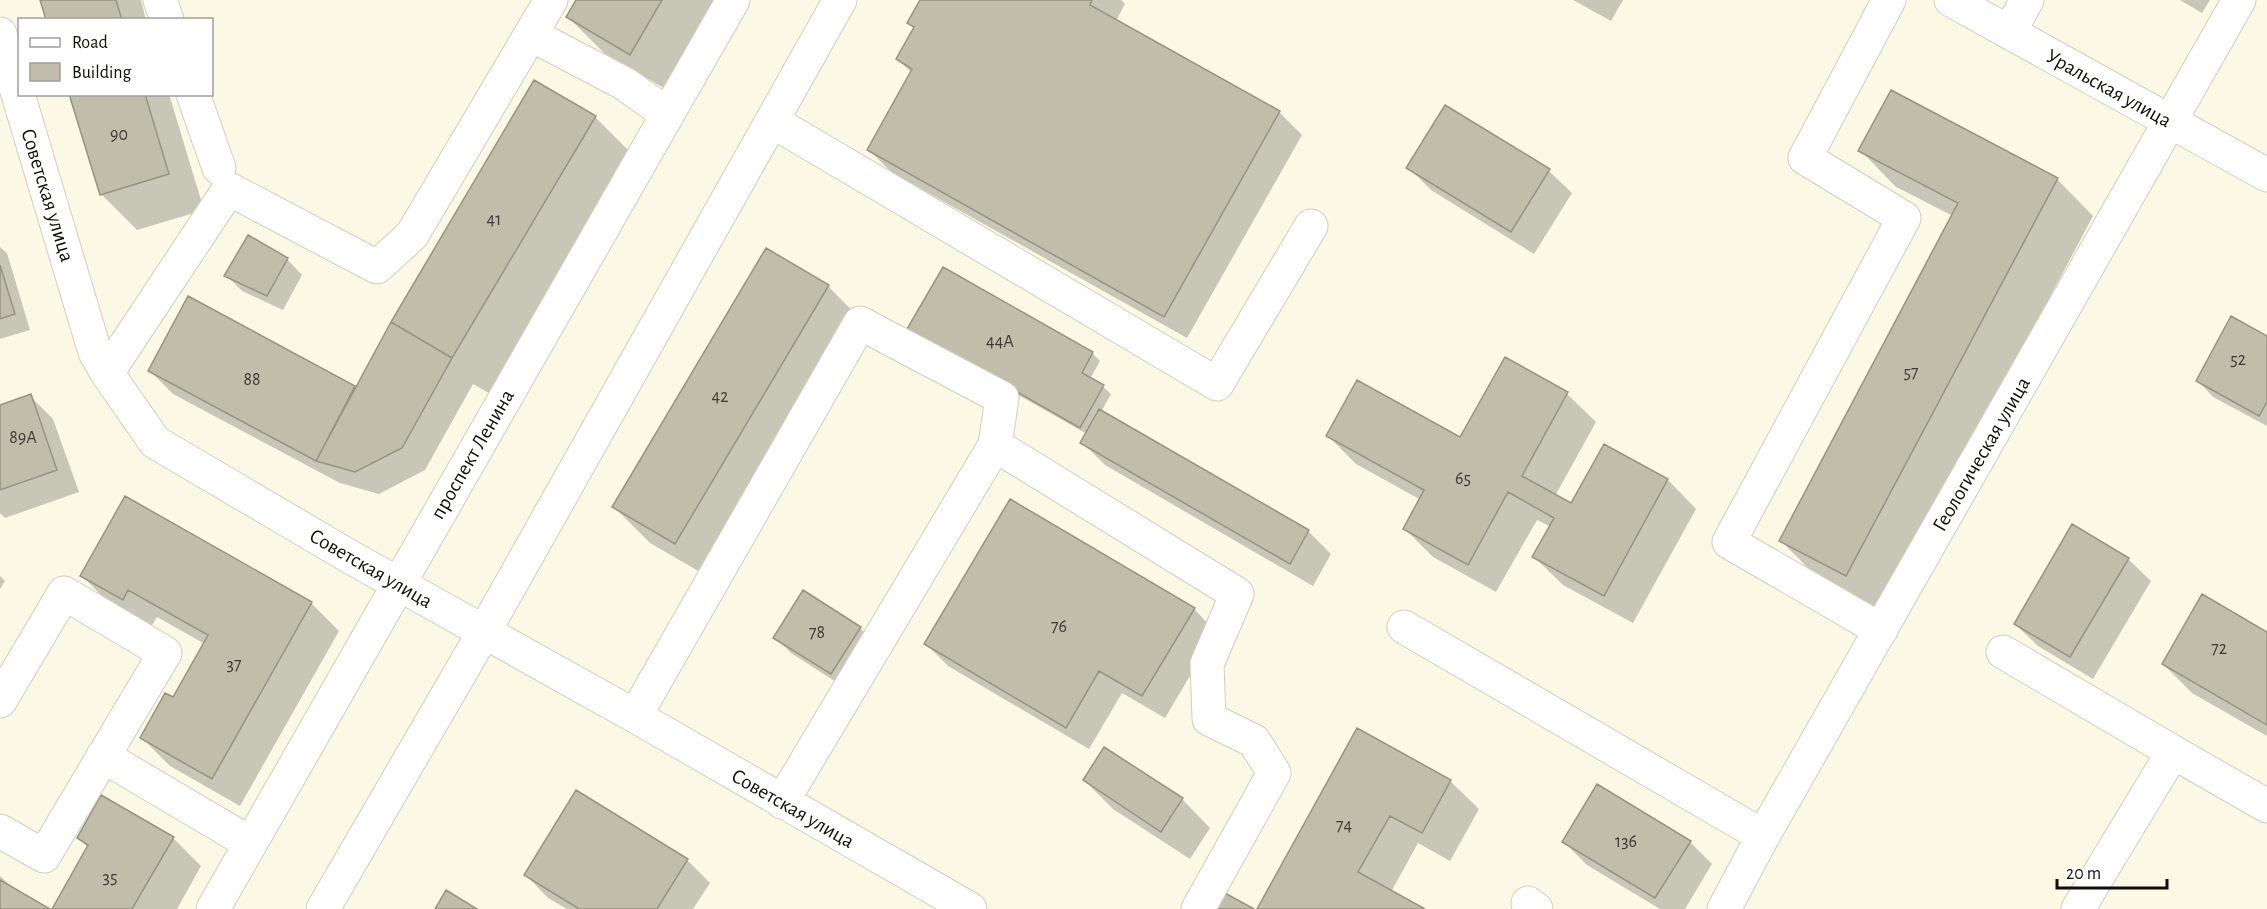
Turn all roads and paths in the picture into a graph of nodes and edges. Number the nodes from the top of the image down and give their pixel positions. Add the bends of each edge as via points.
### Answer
1 (160, 0) edge
2 (551, 0) edge
3 (733, 0) edge
4 (840, 0) edge
5 (1889, 0) edge
6 (1951, 0) edge
7 (2027, 0) edge
8 (2239, 0) edge
9 (166, 18) edge
10 (2009, 32) junction
11 (0, 34) edge
12 (532, 35) junction
13 (18, 94) edge
14 (19, 96) edge
15 (194, 96) edge
16 (667, 114) junction
17 (772, 121) junction
18 (2171, 122) junction
19 (219, 168) dead end
20 (2267, 175) edge
21 (1311, 226) dead end
22 (107, 373) junction
23 (995, 445) junction
24 (399, 583) junction
25 (1404, 627) dead end
26 (1881, 630) junction
27 (484, 632) junction
28 (2003, 652) dead end
29 (0, 700) edge
30 (635, 716) junction
31 (2173, 752) junction
32 (103, 756) junction
33 (782, 802) junction
34 (2267, 806) edge
35 (0, 831) edge
36 (1763, 836) junction
37 (250, 843) junction
38 (213, 909) edge
39 (323, 909) edge
40 (970, 909) edge
41 (1198, 909) edge
42 (1724, 909) edge
43 (2078, 909) edge

1 - 9 street
2 - 12 street
3 - 16 street, проспект Ленина
4 - 17 street
5 - 26 street via 1805,158 1904,218 1729,542
6 - 10 street, Уральская улица
7 - 10 street
8 - 18 street, Геологическая улица
10 - 18 street, Уральская улица
11 - 13 street, Советская улица
12 - 16 street via 624,84
12 - 22 street via 412,235 377,267 229,189
14 - 22 street, Советская улица via 95,351
15 - 19 street
16 - 24 street, проспект Ленина
17 - 21 street via 1217,384
17 - 27 street
18 - 20 street, Уральская улица
18 - 26 street, Геологическая улица
22 - 24 street, Советская улица via 155,442
23 - 30 street via 1002,398 860,323
23 - 33 street
23 - 41 street via 1237,594 1207,664 1209,719 1254,741 1274,773
24 - 27 street, Советская улица
24 - 37 street, проспект Ленина
25 - 36 street
26 - 36 street, Геологическая улица
27 - 30 street, Советская улица
27 - 39 street
28 - 31 street
29 - 32 street via 64,593 165,653
30 - 33 street, Советская улица
31 - 34 street
31 - 43 street
32 - 35 street via 44,856
32 - 37 street
33 - 40 street, Советская улица
36 - 42 street, Геологическая улица
37 - 38 street, проспект Ленина

